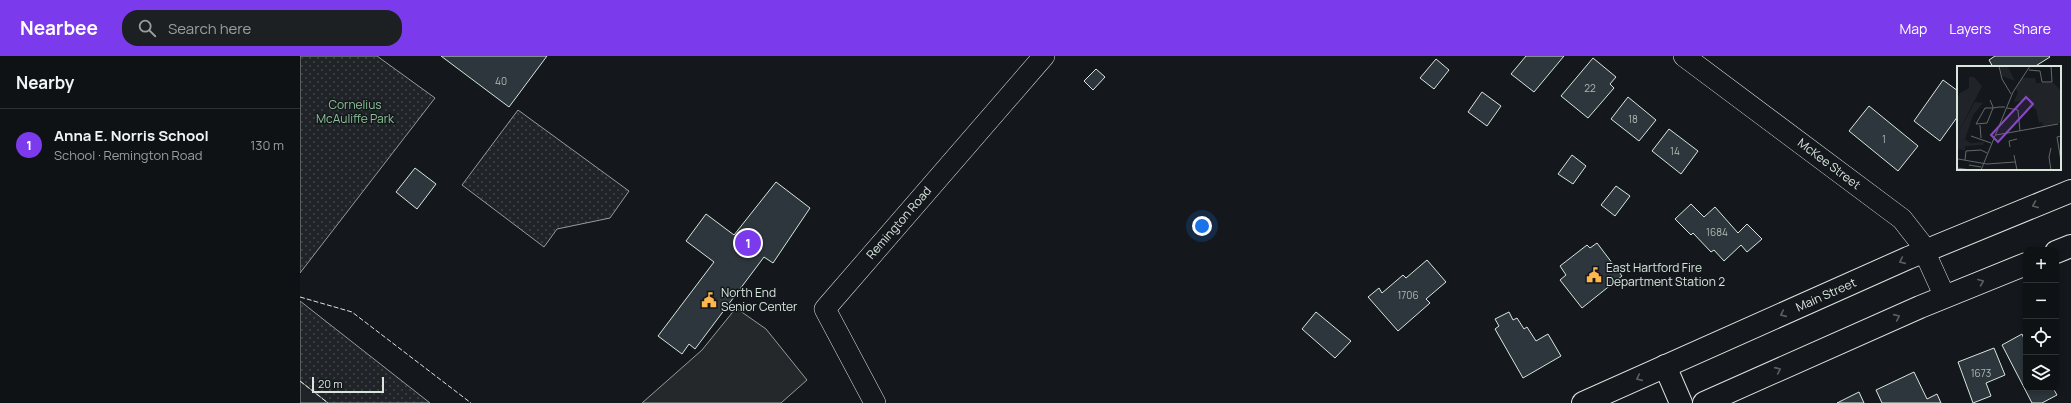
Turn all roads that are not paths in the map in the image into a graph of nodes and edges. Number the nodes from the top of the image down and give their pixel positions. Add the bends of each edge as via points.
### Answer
1 (1044, 56) edge
2 (1684, 56) edge
3 (2071, 191) edge
4 (2071, 246) edge
5 (1924, 251) junction
6 (2059, 251) edge
7 (2023, 265) edge
8 (1945, 297) junction
9 (1665, 366) junction
10 (875, 403) edge
11 (1582, 403) edge
12 (1681, 403) edge
13 (1704, 403) edge

1 - 10 street, Remington Road via 824,309
2 - 5 street, McKee Street via 1894,212 1914,234
3 -> 5 highway, Main Street
4 - 6 highway
5 - 8 street, McKee Street
5 -> 9 highway, Main Street
8 -> 7 highway
13 -> 8 highway
9 -> 11 highway, Main Street
9 - 12 highway

